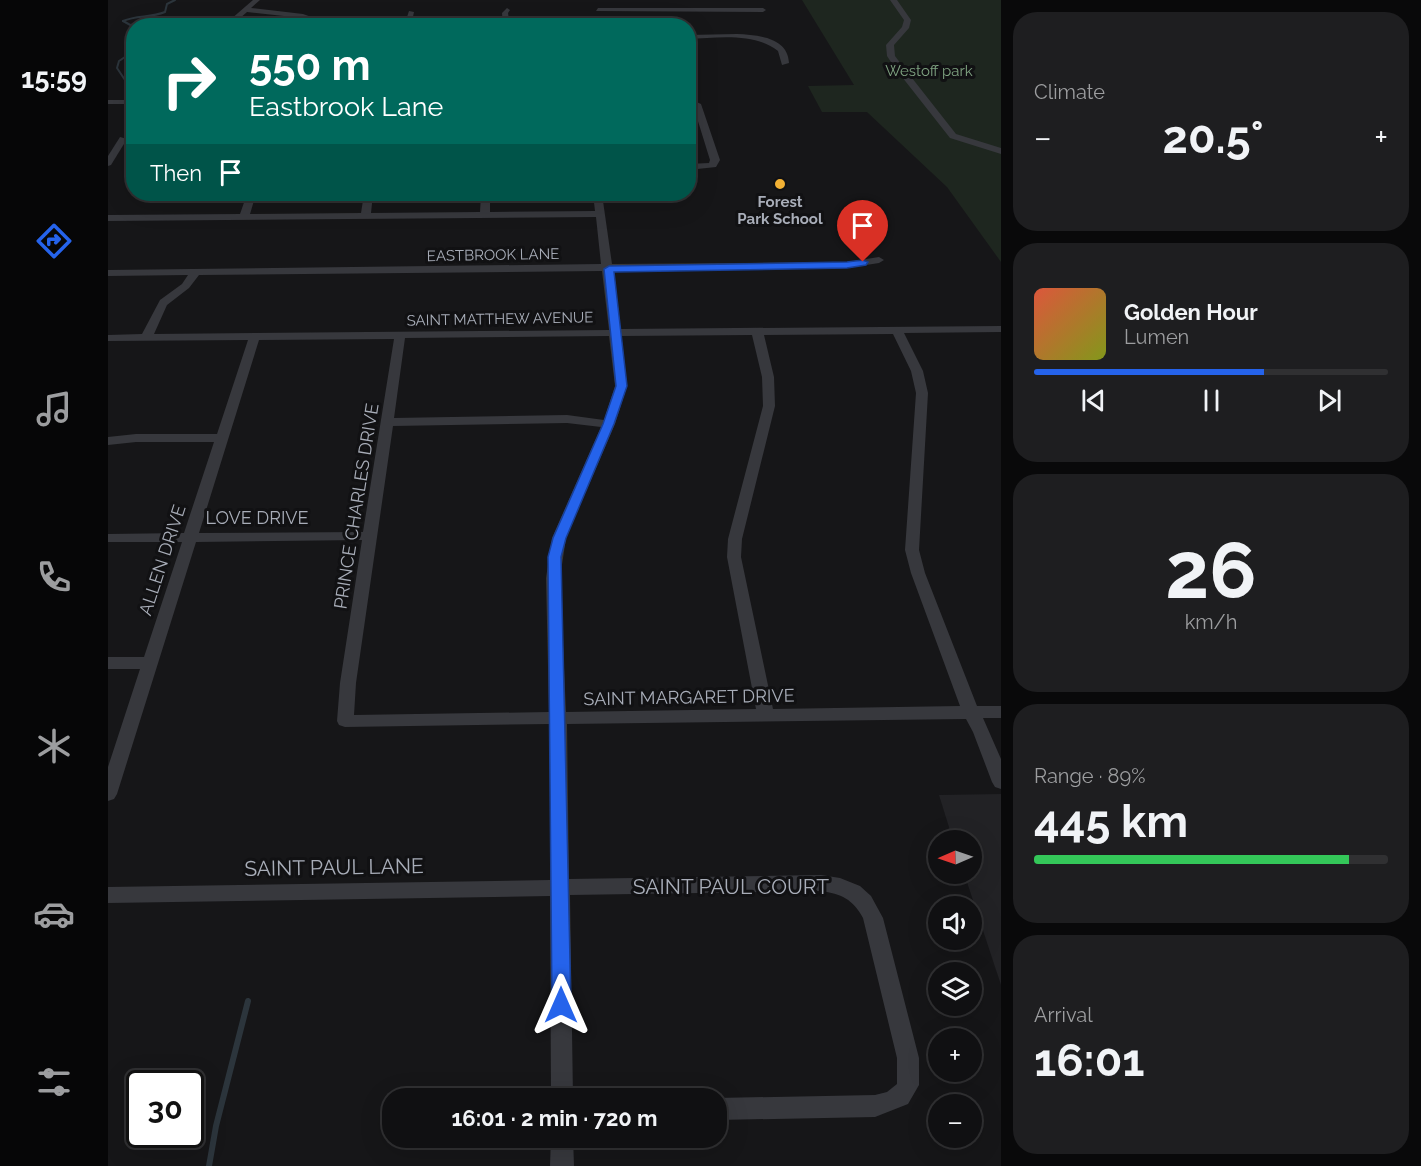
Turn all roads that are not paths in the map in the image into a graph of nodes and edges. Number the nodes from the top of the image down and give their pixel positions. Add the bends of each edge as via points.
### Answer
1 (257, 0) edge
2 (640, 0) edge
3 (893, 0) edge
4 (247, 10) junction
5 (507, 10) dead end
6 (598, 10) dead end
7 (764, 10) dead end
8 (411, 12) dead end
9 (644, 14) junction
10 (232, 18) edge
11 (308, 18) edge
12 (409, 18) edge
13 (506, 18) edge
14 (696, 37) edge
15 (785, 63) dead end
16 (108, 102) edge
17 (126, 102) edge
18 (696, 103) edge
19 (123, 139) dead end
20 (1001, 151) edge
21 (108, 163) edge
22 (696, 166) edge
23 (249, 201) edge
24 (367, 201) edge
25 (486, 201) edge
26 (599, 201) edge
27 (600, 214) junction
28 (366, 215) junction
29 (485, 215) junction
30 (244, 217) junction
31 (108, 218) edge
32 (879, 260) dead end
33 (609, 269) junction
34 (108, 273) edge
35 (195, 273) junction
36 (1001, 329) edge
37 (897, 330) junction
38 (757, 332) junction
39 (616, 333) junction
40 (400, 335) junction
41 (108, 338) edge
42 (146, 338) junction
43 (254, 338) junction
44 (387, 422) junction
45 (609, 424) junction
46 (221, 438) junction
47 (108, 441) edge
48 (370, 536) junction
49 (190, 537) junction
50 (108, 538) edge
51 (108, 663) edge
52 (149, 663) junction
53 (348, 683) joint
54 (1001, 712) edge
55 (971, 713) junction
56 (766, 715) junction
57 (558, 718) junction
58 (1001, 782) edge
59 (108, 794) edge
60 (561, 888) junction
61 (108, 895) edge
62 (562, 1088) edge
63 (727, 1109) edge
64 (562, 1148) edge
65 (562, 1166) edge

1 - 4 street
2 - 9 street
3 - 20 street via 908,19 905,31 890,45 898,66 953,135
4 - 10 street
4 - 11 street
5 - 13 street
6 - 9 street
7 - 9 street
8 - 12 street
14 - 15 street via 773,43 781,49
16 - 17 street
18 - 22 street via 715,160 713,165
19 - 21 street
23 - 30 street
24 - 28 street
25 - 29 street
26 - 27 street
27 - 29 street
27 - 33 street
28 - 29 street
28 - 30 street
30 - 31 street
32 - 33 street, EASTBROOK LANE via 847,265
33 - 35 street, EASTBROOK LANE
33 - 39 street
34 - 35 street, EASTBROOK LANE
35 - 42 street via 183,291 166,299
36 - 37 street, SAINT MATTHEW AVENUE
37 - 38 street, SAINT MATTHEW AVENUE
37 - 55 street via 917,371 922,393 912,550
38 - 39 street, SAINT MATTHEW AVENUE
38 - 56 street via 770,377 770,398 735,538 734,557
39 - 40 street, SAINT MATTHEW AVENUE
39 - 45 street via 621,386
40 - 43 street, SAINT MATTHEW AVENUE
40 - 44 street, PRINCE CHARLES DRIVE
41 - 42 street, SAINT MATTHEW AVENUE
42 - 43 street, SAINT MATTHEW AVENUE
43 - 46 street, ALLEN DRIVE
44 - 45 street via 567,419
44 - 48 street, PRINCE CHARLES DRIVE
45 - 57 street via 554,557
46 - 47 street
46 - 49 street, ALLEN DRIVE
48 - 49 street, LOVE DRIVE
48 - 53 street, PRINCE CHARLES DRIVE
49 - 50 street, LOVE DRIVE
49 - 52 street, ALLEN DRIVE
51 - 52 street
52 - 59 street, ALLEN DRIVE
53 - 57 street, SAINT MARGARET DRIVE via 345,722
54 - 55 street, SAINT MARGARET DRIVE
55 - 56 street, SAINT MARGARET DRIVE
55 - 58 street
56 - 57 street, SAINT MARGARET DRIVE
57 - 60 street
60 - 61 street, SAINT PAUL LANE
60 - 62 street
60 - 63 street, SAINT PAUL COURT via 821,883 855,891 866,903 908,1058 910,1076 906,1092 894,1101 875,1106
64 - 65 street

